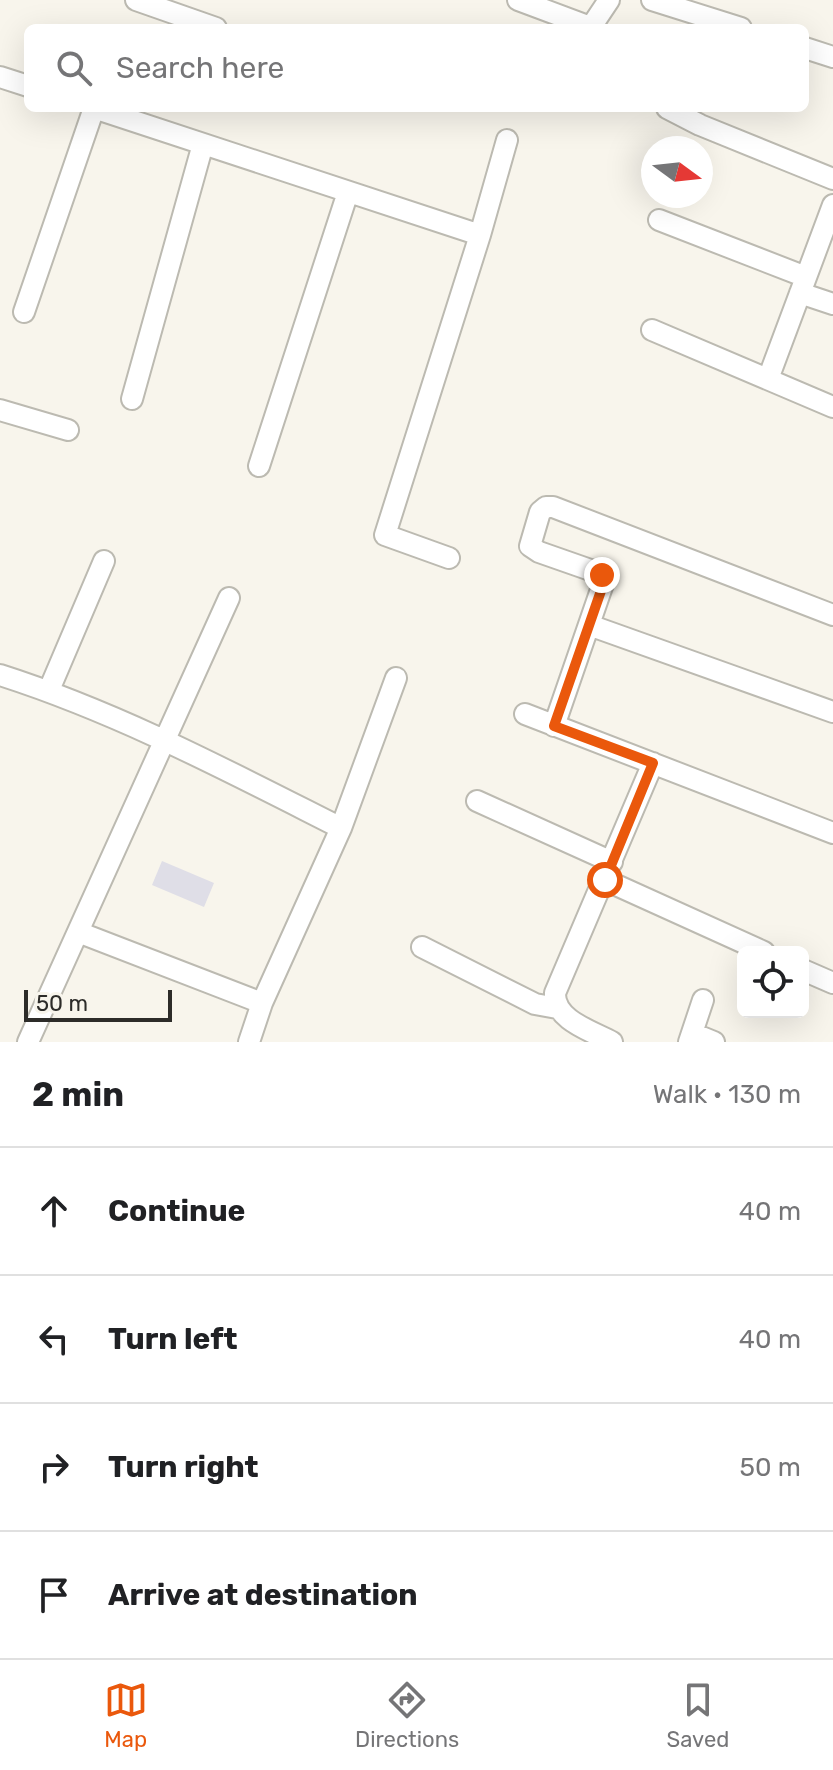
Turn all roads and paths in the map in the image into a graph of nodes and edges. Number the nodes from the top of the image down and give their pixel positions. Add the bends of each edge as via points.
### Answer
1 (136, 0) edge
2 (518, 0) edge
3 (609, 0) edge
4 (652, 0) edge
5 (205, 24) edge
6 (581, 24) edge
7 (594, 24) edge
8 (728, 24) edge
9 (809, 49) edge
10 (833, 57) edge
11 (0, 77) edge
12 (24, 85) edge
13 (93, 112) edge
14 (106, 112) edge
15 (675, 112) edge
16 (507, 140) dead end
17 (203, 144) junction
18 (833, 179) edge
19 (348, 192) junction
20 (833, 205) edge
21 (659, 220) dead end
22 (480, 235) junction
23 (803, 285) junction
24 (833, 304) edge
25 (24, 312) dead end
26 (652, 330) dead end
27 (768, 379) junction
28 (132, 399) dead end
29 (833, 407) edge
30 (0, 410) edge
31 (68, 430) dead end
32 (259, 466) dead end
33 (449, 558) dead end
34 (104, 561) dead end
35 (229, 598) dead end
36 (833, 615) edge
37 (589, 625) junction
38 (0, 675) edge
39 (396, 678) dead end
40 (49, 690) junction
41 (833, 712) edge
42 (525, 714) dead end
43 (554, 726) junction
44 (165, 739) junction
45 (653, 763) junction
46 (477, 801) dead end
47 (341, 828) junction
48 (833, 833) edge
49 (608, 871) junction
50 (78, 932) junction
51 (752, 946) edge
52 (422, 947) dead end
53 (809, 973) edge
54 (833, 983) edge
55 (703, 1000) dead end
56 (262, 1003) junction
57 (557, 1008) junction
58 (691, 1037) edge
59 (28, 1042) edge
60 (249, 1042) edge
61 (612, 1042) edge
62 (714, 1042) edge

1 - 5 street
2 - 6 street
3 - 7 street
4 - 8 street
9 - 10 street
11 - 12 street
13 - 25 street
14 - 17 street
15 - 18 street
16 - 22 street
17 - 19 street
17 - 28 street
19 - 22 street
19 - 32 street
20 - 23 street
21 - 23 street
22 - 33 street via 385,535
23 - 24 street
23 - 27 street
26 - 27 street
27 - 29 street
30 - 31 street
34 - 40 street
35 - 44 street
36 - 37 street via 546,507 530,546 604,578
37 - 41 street
37 - 43 street
38 - 40 street
39 - 47 street
40 - 44 street
42 - 43 street
43 - 45 street
44 - 47 street
44 - 50 street
45 - 48 street
45 - 49 street
46 - 49 street
47 - 56 street
49 - 51 street
49 - 57 street via 559,981
50 - 56 street
50 - 59 street
52 - 57 street via 535,1004
53 - 54 street
55 - 58 street
56 - 60 street
57 - 61 street
58 - 62 street

